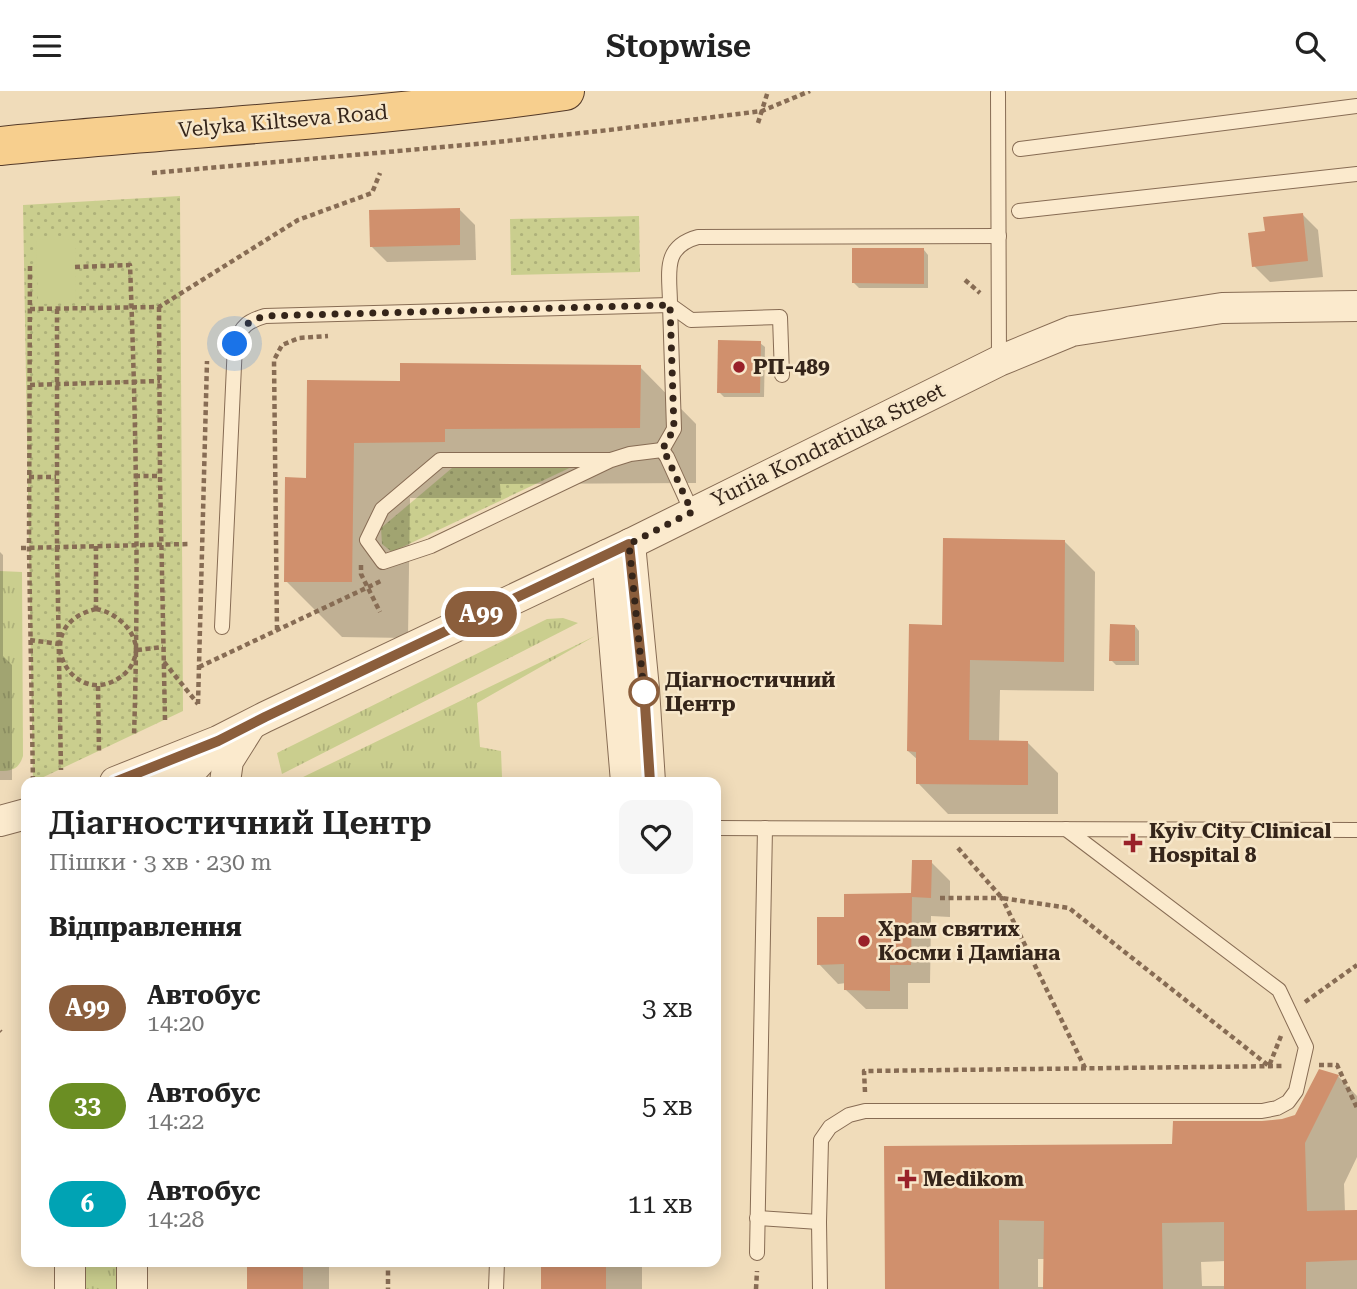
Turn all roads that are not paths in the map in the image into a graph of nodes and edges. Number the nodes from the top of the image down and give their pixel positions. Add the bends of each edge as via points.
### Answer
1 (565, 91) edge
2 (998, 93) dead end
3 (1357, 106) edge
4 (0, 146) edge
5 (1020, 149) dead end
6 (1357, 174) edge
7 (1018, 211) dead end
8 (999, 236) junction
9 (670, 305) junction
10 (1357, 306) edge
11 (999, 361) junction
12 (782, 375) dead end
13 (662, 450) junction
14 (611, 460) junction
15 (692, 512) junction
16 (618, 549) junction
17 (222, 627) dead end
18 (252, 723) junction
19 (218, 741) junction
20 (128, 777) edge
21 (186, 777) edge
22 (226, 777) edge
23 (626, 777) edge
24 (650, 777) edge
25 (721, 828) edge
26 (765, 828) junction
27 (1066, 829) junction
28 (1357, 830) edge
29 (757, 1218) junction
30 (819, 1222) junction
31 (757, 1253) dead end
32 (70, 1267) edge
33 (132, 1267) edge
34 (497, 1267) edge
35 (70, 1289) edge
36 (132, 1289) edge
37 (496, 1289) edge
38 (820, 1289) edge

1 - 4 main road, Velyka Kiltseva Road via 329,118
2 - 8 lane
3 - 5 lane
6 - 7 lane
8 - 9 lane via 698,237 675,249 670,259
8 - 11 lane
9 - 12 lane via 691,320 780,317
9 - 13 lane via 674,429
9 - 17 lane via 251,320 239,331 235,344
10 - 11 street, Yuriia Kondratiuka Street via 1222,308 1154,318 1072,331
11 - 15 street, Yuriia Kondratiuka Street
13 - 14 lane
13 - 15 lane
14 - 14 lane via 440,460 382,509 367,540 383,562 431,546
15 - 16 street, Yuriia Kondratiuka Street
16 - 18 street, Yuriia Kondratiuka Street
16 - 23 street
16 - 24 street via 644,689
18 - 19 street, Yuriia Kondratiuka Street
18 - 22 street via 228,761
19 - 20 street, Yuriia Kondratiuka Street
19 - 21 street, Yuriia Kondratiuka Street
25 - 26 lane
26 - 27 lane
26 - 29 lane
27 - 28 lane
27 - 30 lane via 1279,990 1306,1047 1296,1091 1288,1102 1262,1111 865,1111 849,1115 830,1127 821,1140
29 - 30 lane
29 - 31 lane
30 - 38 lane
32 - 35 street
33 - 36 street
34 - 37 lane

